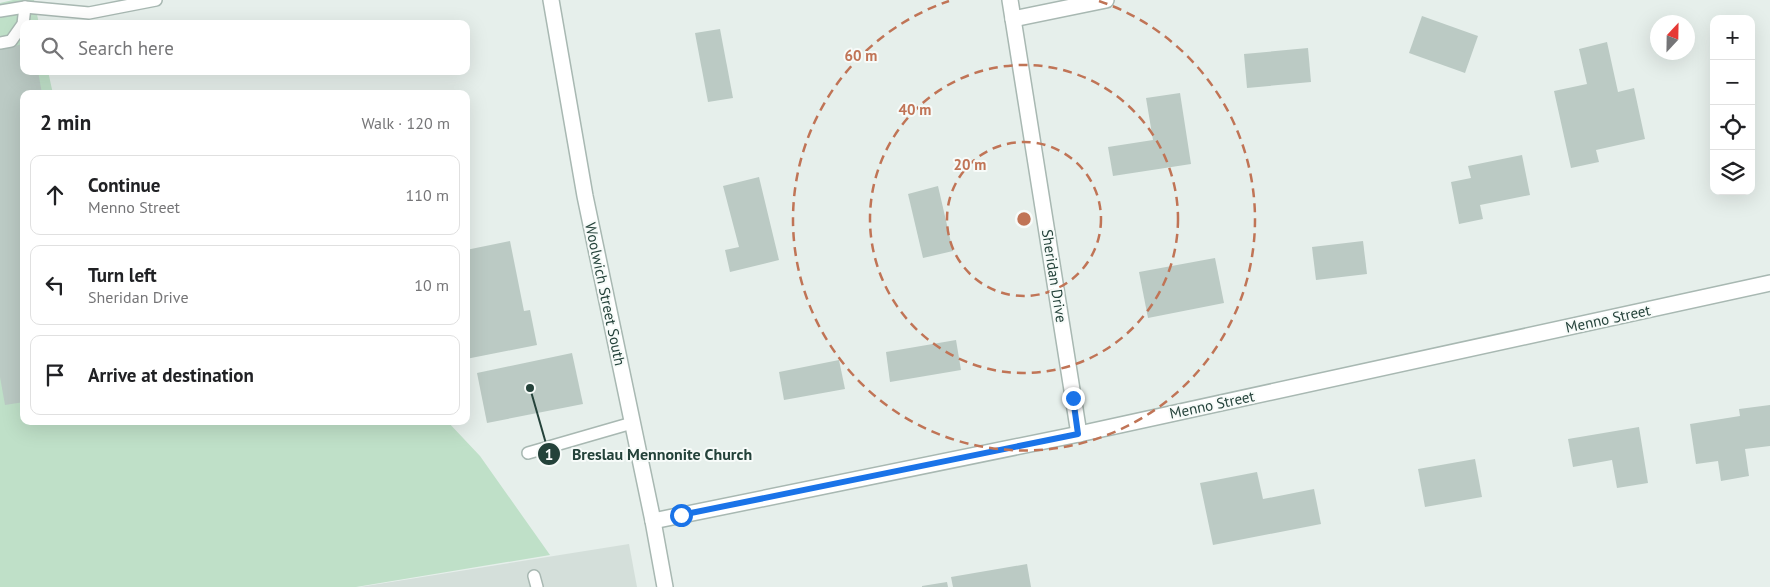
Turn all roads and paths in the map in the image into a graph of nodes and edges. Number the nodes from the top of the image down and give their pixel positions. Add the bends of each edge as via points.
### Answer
1 (156, 0) edge
2 (552, 0) edge
3 (1010, 0) edge
4 (1106, 0) edge
5 (25, 6) junction
6 (0, 11) edge
7 (1013, 19) junction
8 (23, 20) edge
9 (20, 28) edge
10 (0, 43) edge
11 (1770, 283) edge
12 (632, 423) junction
13 (1078, 434) junction
14 (528, 453) dead end
15 (653, 521) junction
16 (665, 587) edge

1 - 5 lane via 89,13
2 - 12 street, Woolwich Street South via 584,196
3 - 7 street, Sheridan Drive
4 - 7 street
5 - 6 lane
5 - 8 lane
7 - 13 street, Sheridan Drive
9 - 10 lane via 11,41
11 - 13 street, Menno Street
12 - 14 lane
12 - 15 street, Woolwich Street South
13 - 15 street, Menno Street
15 - 16 street, Woolwich Street South

